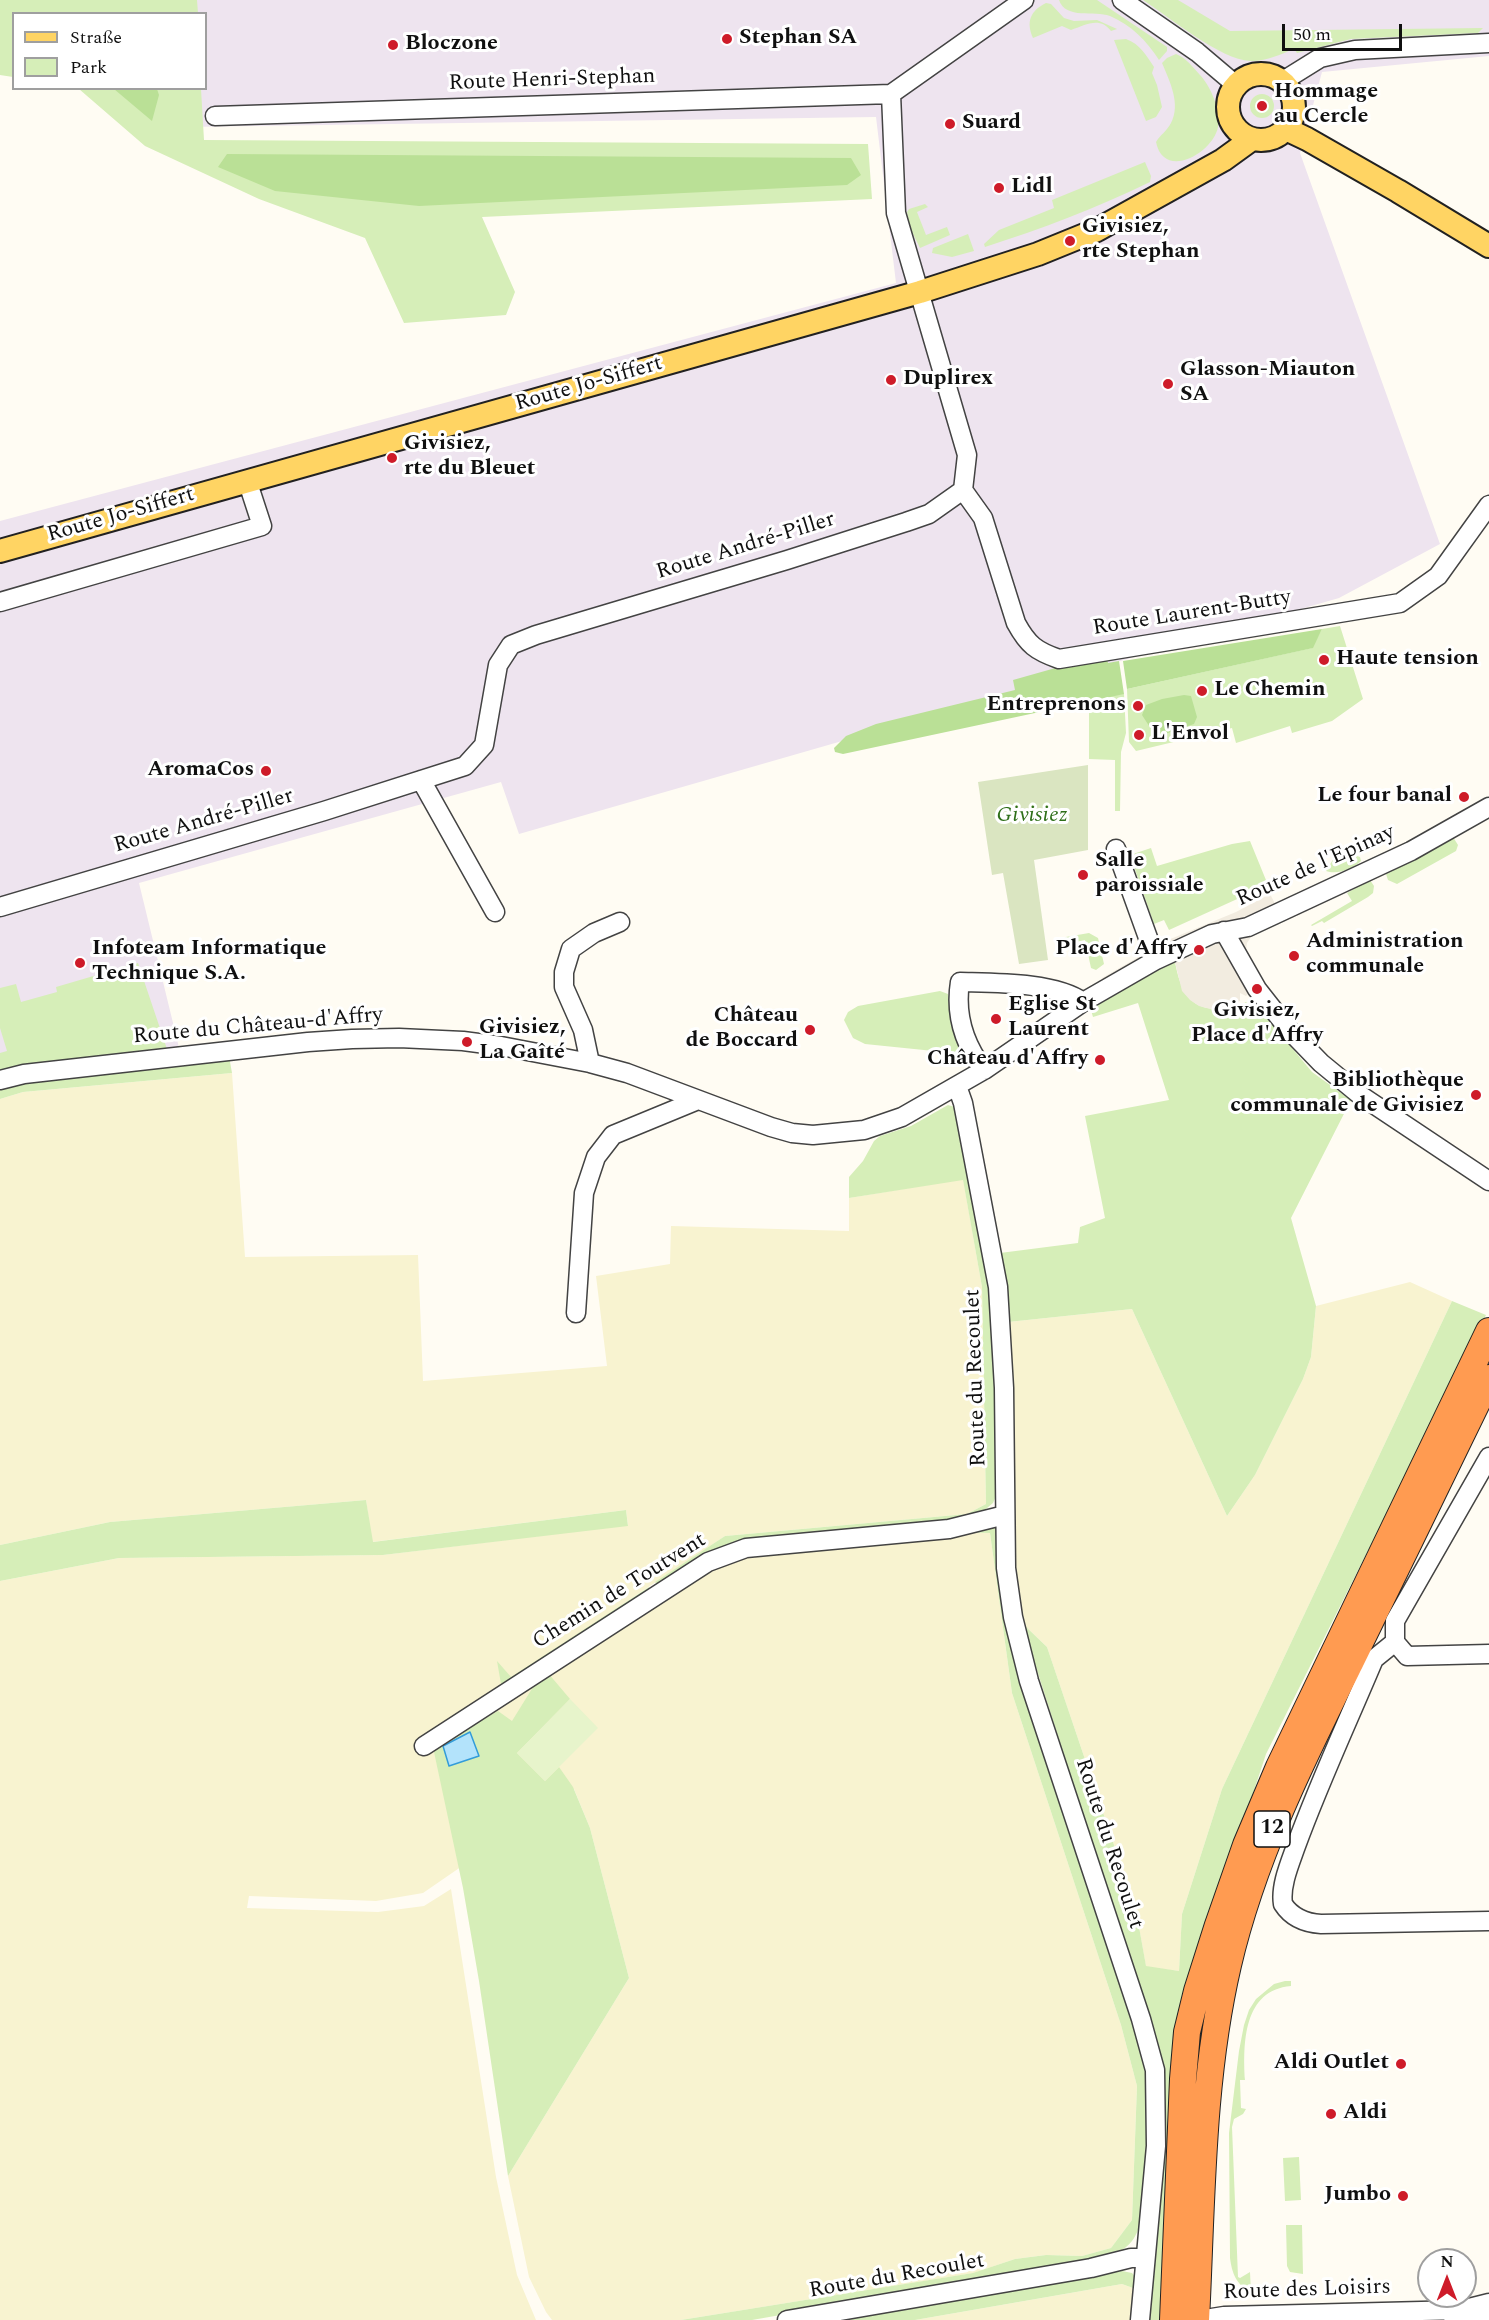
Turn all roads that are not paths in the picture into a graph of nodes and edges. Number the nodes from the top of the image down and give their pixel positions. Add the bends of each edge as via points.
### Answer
1 (1024, 0) edge
2 (1122, 0) edge
3 (1489, 43) edge
4 (1283, 81) junction
5 (1236, 85) junction
6 (891, 94) junction
7 (215, 116) dead end
8 (1286, 129) junction
9 (1243, 132) junction
10 (1489, 246) edge
11 (920, 292) junction
12 (247, 480) junction
13 (963, 490) junction
14 (1489, 505) edge
15 (0, 551) edge
16 (0, 602) edge
17 (422, 780) junction
18 (1489, 807) edge
19 (1116, 849) dead end
20 (0, 907) edge
21 (495, 912) dead end
22 (620, 922) dead end
23 (1224, 932) junction
24 (1156, 960) junction
25 (1083, 1002) junction
26 (590, 1063) junction
27 (984, 1070) junction
28 (0, 1080) edge
29 (957, 1086) junction
30 (698, 1100) junction
31 (1489, 1181) edge
32 (576, 1312) dead end
33 (1489, 1331) edge
34 (1489, 1378) edge
35 (1489, 1457) edge
36 (1005, 1515) junction
37 (1395, 1642) junction
38 (1489, 1654) edge
39 (424, 1746) dead end
40 (1489, 1921) edge
41 (1145, 2258) junction
42 (1489, 2303) edge
43 (787, 2320) edge
44 (1140, 2320) edge
45 (1173, 2320) edge
46 (1187, 2320) edge
47 (1197, 2320) edge
48 (1385, 2320) edge
49 (1489, 2320) edge

1 - 6 street
2 - 5 street via 1197,52
3 - 4 street via 1355,50 1320,58
4 - 5 main road via 1258,74
4 - 8 main road via 1295,105
5 - 9 main road via 1228,101 1230,118
6 - 7 street, Route Henri-Stephan
6 - 11 street via 896,213
8 - 9 main road via 1270,139
8 - 10 main road
9 - 11 main road, Route Jo-Siffert via 1167,192 1097,230 1047,251
11 - 12 main road, Route Jo-Siffert
11 - 13 street via 967,455
12 - 15 main road, Route Jo-Siffert
12 - 16 street via 262,526
13 - 14 street, Route Laurent-Butty via 983,518 1022,634 1040,652 1059,659 1400,603 1438,576
13 - 17 street, Route André-Piller via 929,514 906,522 512,645 498,665 484,745 465,766
17 - 20 street, Route André-Piller
17 - 21 street
18 - 23 street, Route de l'Epinay via 1411,851 1248,927
19 - 24 street
22 - 26 street via 594,933 572,950 564,972 564,987 584,1030
23 - 24 street
23 - 31 street via 1257,989 1321,1063 1360,1095
24 - 25 street
25 - 27 street, Route du Château-d'Affry
25 - 27 street via 1072,995 1028,985 960,982 957,1008 967,1042
26 - 28 street, Route du Château-d'Affry via 463,1041 352,1039 198,1053
26 - 30 street, Route du Château-d'Affry
27 - 29 street, Route du Château-d'Affry
29 - 30 street, Route du Château-d'Affry via 902,1118 864,1130 813,1135 771,1127
29 - 36 street, Route du Recoulet via 998,1287
30 - 32 street via 613,1135 596,1157 584,1193
33 - 45 highway, 12 via 1279,1767 1218,1925 1187,2032
34 - 47 highway, 12 via 1298,1771 1270,1835 1242,1916 1228,1964 1209,2083
35 - 37 street via 1395,1621
36 - 39 street, Chemin de Toutvent via 949,1528 746,1548 708,1562
36 - 41 street, Route du Recoulet via 1006,1568 1013,1617 1029,1681 1155,2070 1156,2146
37 - 38 street via 1407,1656
37 - 40 street via 1374,1659 1313,1800 1291,1862 1283,1904 1304,1922 1321,1924
41 - 43 street, Route du Recoulet
41 - 44 street
42 - 47 street, Route des Loisirs via 1461,2310
45 - 46 highway, 12
48 - 49 street, Route des Loisirs

